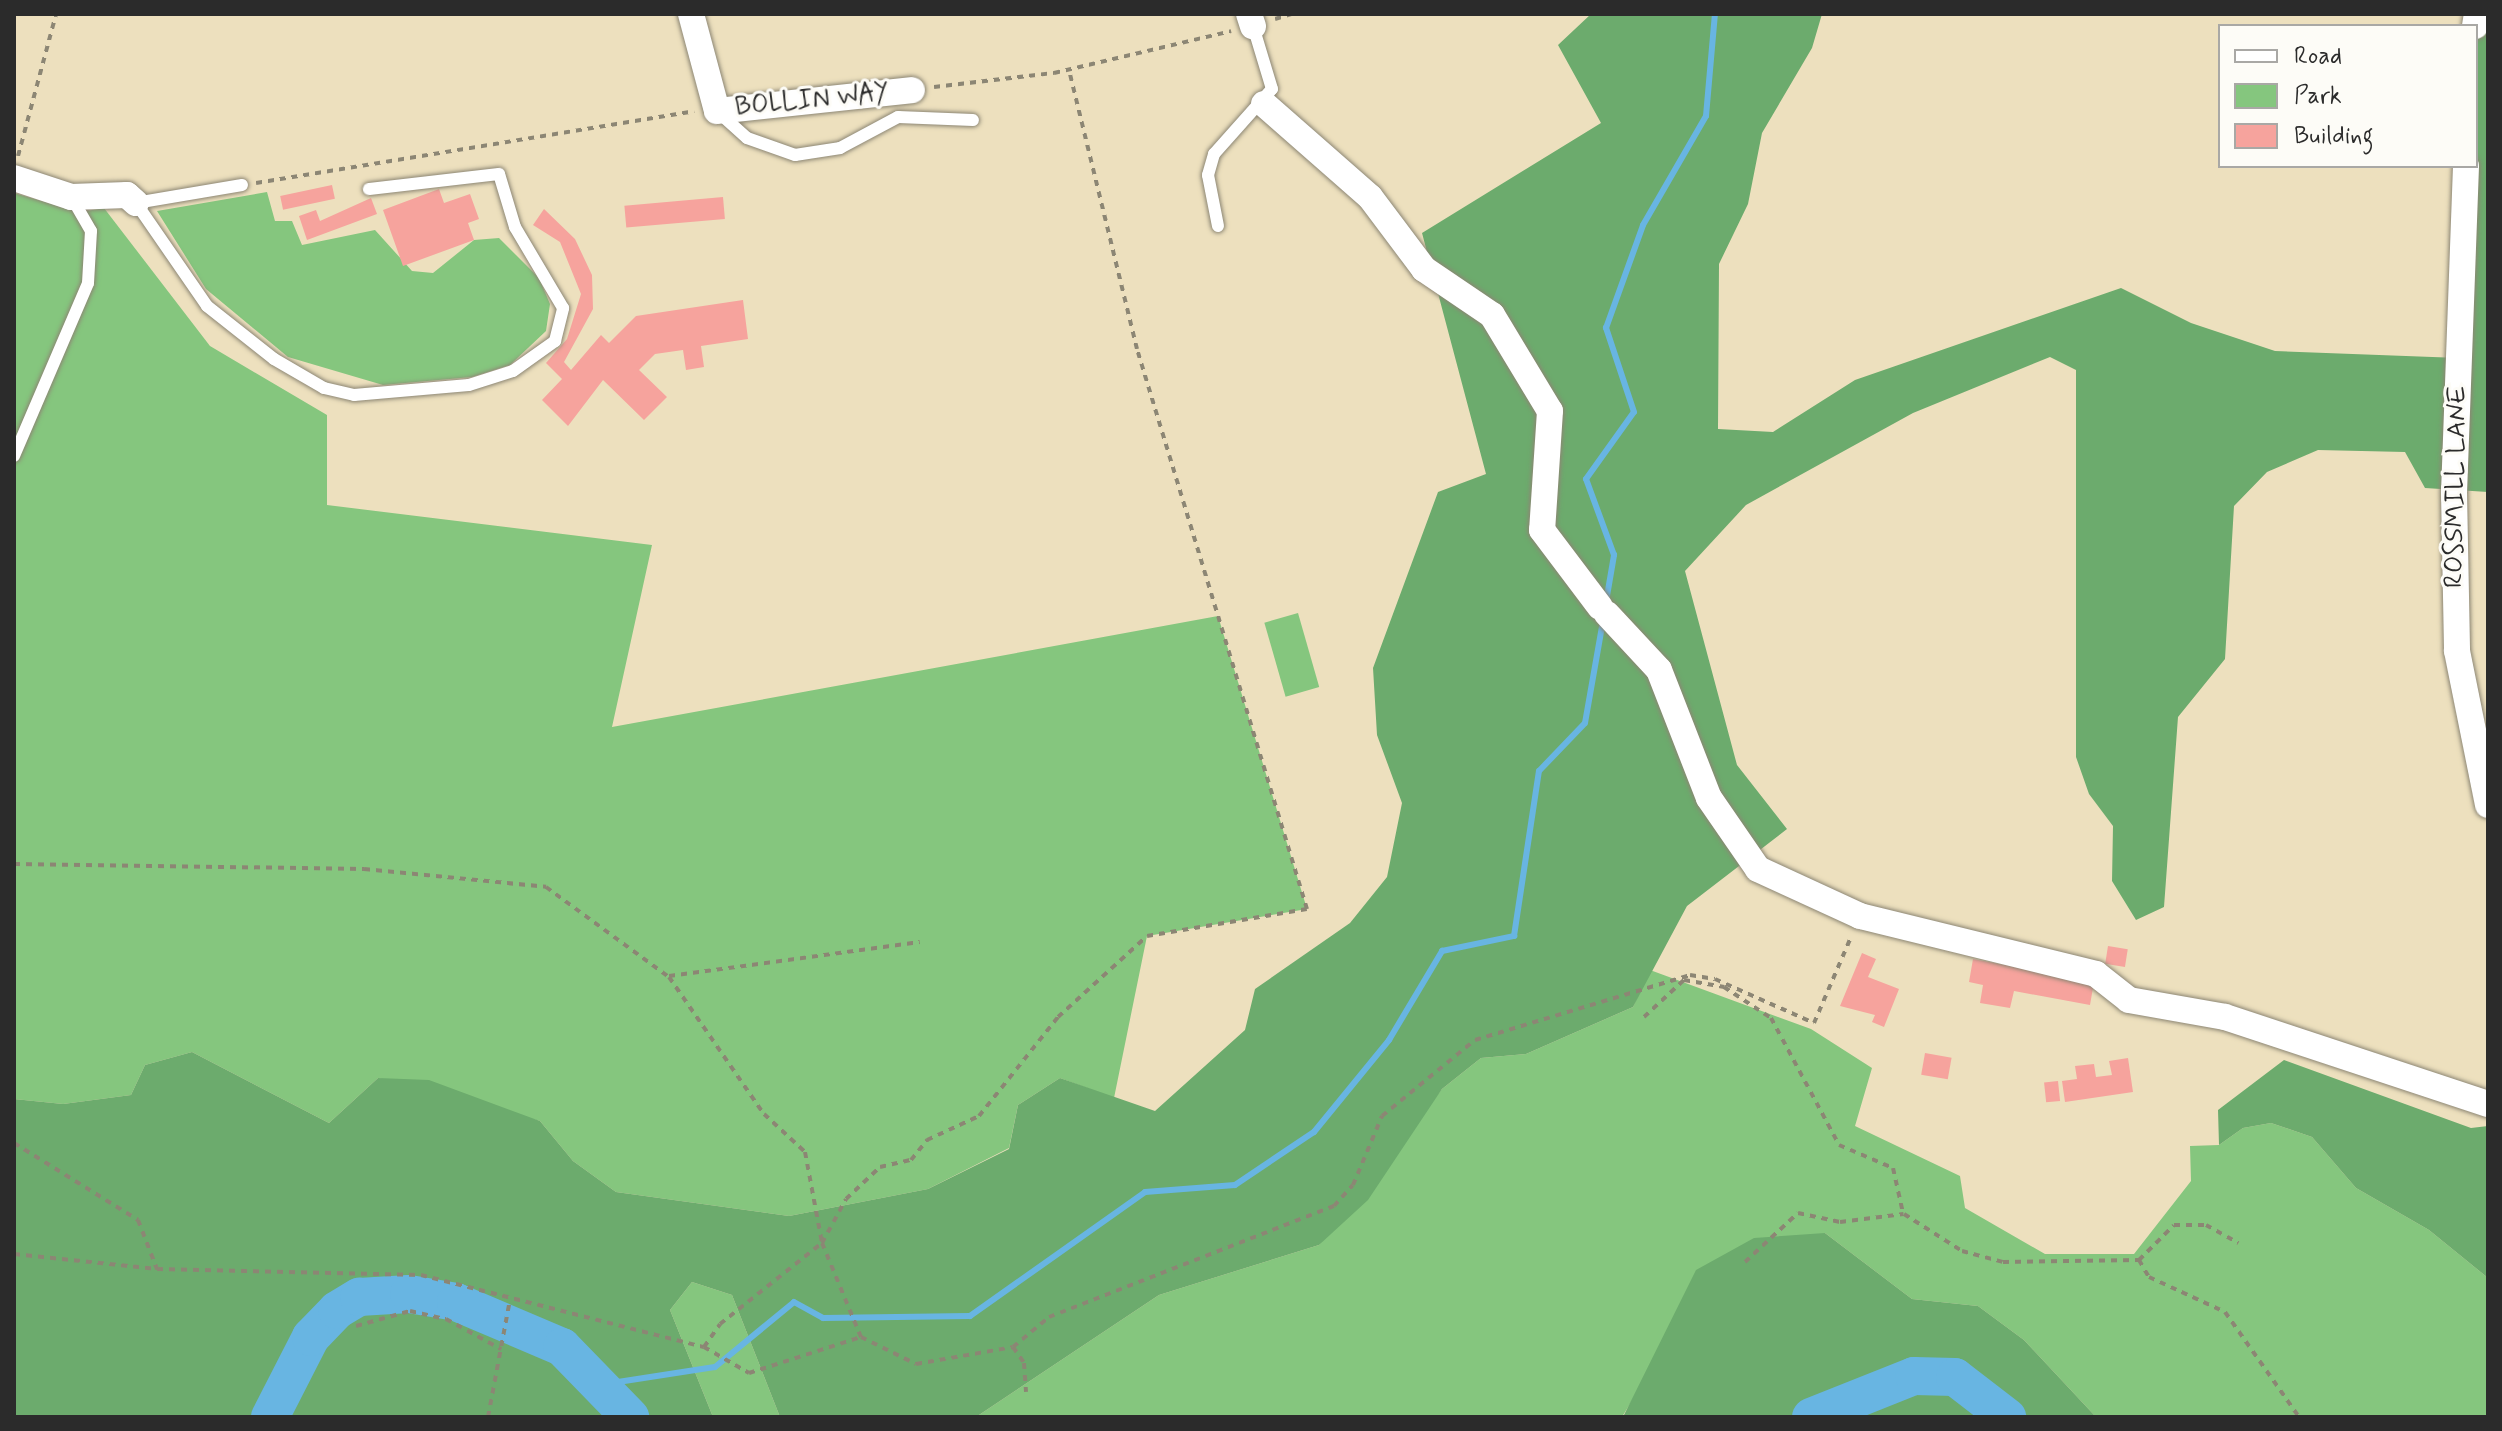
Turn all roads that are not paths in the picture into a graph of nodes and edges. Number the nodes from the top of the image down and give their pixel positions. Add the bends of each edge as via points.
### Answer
1 (691, 14) edge
2 (1251, 20) edge
3 (912, 90) road end
4 (1264, 104) junction
5 (717, 109) junction
6 (973, 120) dead end
7 (2466, 168) edge
8 (14, 178) edge
9 (242, 185) road end
10 (369, 189) dead end
11 (71, 197) junction
12 (136, 203) junction
13 (1218, 226) dead end
14 (14, 456) edge
15 (2488, 805) edge
16 (2488, 1104) edge

1 - 5 street, BOLLIN WAY
2 - 4 lane via 1271,73
3 - 5 street, BOLLIN WAY
4 - 13 lane via 1214,154 1208,175
4 - 16 street via 1370,197 1424,269 1492,315 1550,411 1542,530 1659,670 1709,798 1758,869 1860,916 2096,974 2129,1000 2225,1017
5 - 6 lane via 747,138 795,155 840,148 898,117
7 - 15 street, ROSSMILL LANE via 2454,492 2457,651
8 - 11 street
9 - 12 lane
10 - 12 lane via 499,174 515,227 563,308 555,341 513,371 469,385 354,395 324,388 274,359 207,306
11 - 12 street via 127,195
11 - 14 lane via 91,231 88,283

